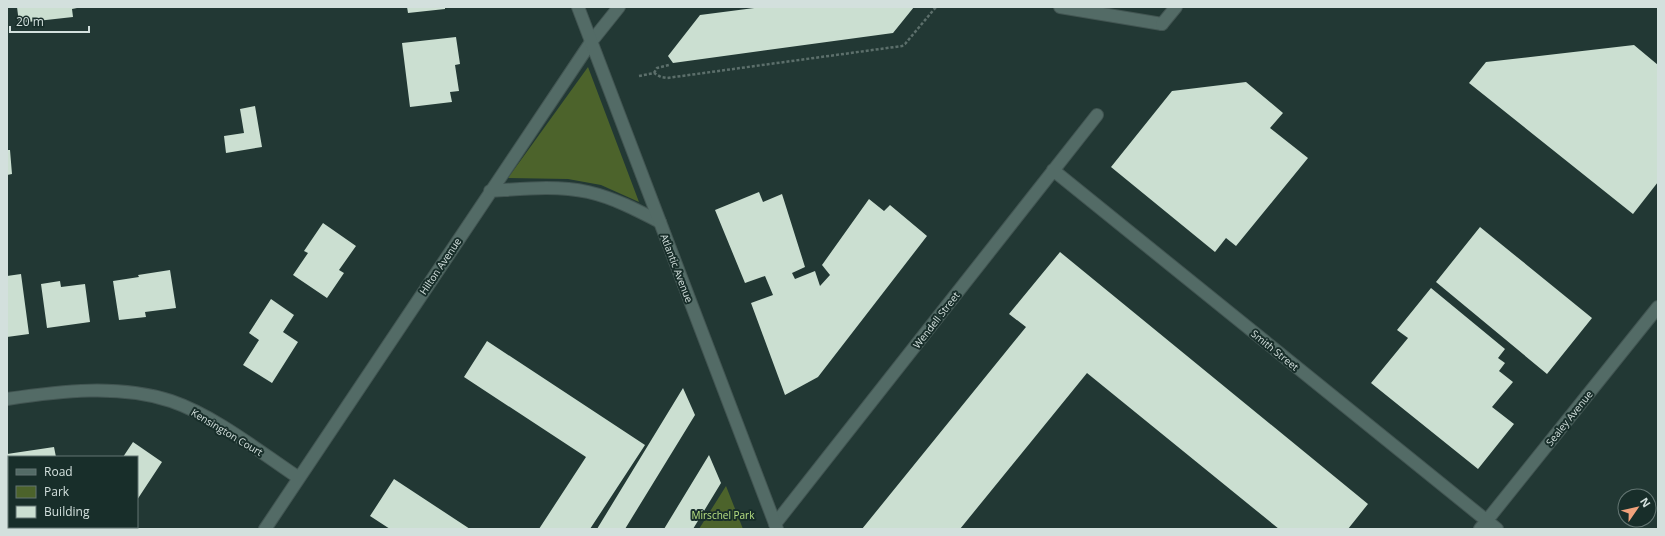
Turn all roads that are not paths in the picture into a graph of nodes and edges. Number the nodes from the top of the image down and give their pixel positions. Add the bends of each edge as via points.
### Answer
1 (578, 7) edge
2 (619, 7) edge
3 (1060, 7) edge
4 (1176, 7) edge
5 (591, 42) junction
6 (1097, 115) dead end
7 (1053, 170) junction
8 (490, 191) junction
9 (660, 222) junction
10 (1658, 307) edge
11 (7, 399) edge
12 (299, 478) junction
13 (1483, 525) edge
14 (776, 526) edge
15 (265, 529) edge
16 (1497, 529) edge

1 - 5 street, Atlantic Avenue
2 - 5 street, Hilton Avenue
3 - 4 street via 1162,24
5 - 8 street, Hilton Avenue
5 - 9 street, Atlantic Avenue
6 - 7 street, Wendell Street
7 - 13 street, Smith Street
7 - 14 street, Wendell Street
8 - 9 street via 546,188 588,192 636,209
8 - 12 street, Hilton Avenue
9 - 14 street, Atlantic Avenue
10 - 13 street, Sealey Avenue
11 - 12 street, Kensington Court via 41,394 104,391 140,394 171,401 230,432
12 - 15 street, Hilton Avenue
13 - 16 street, Smith Street

